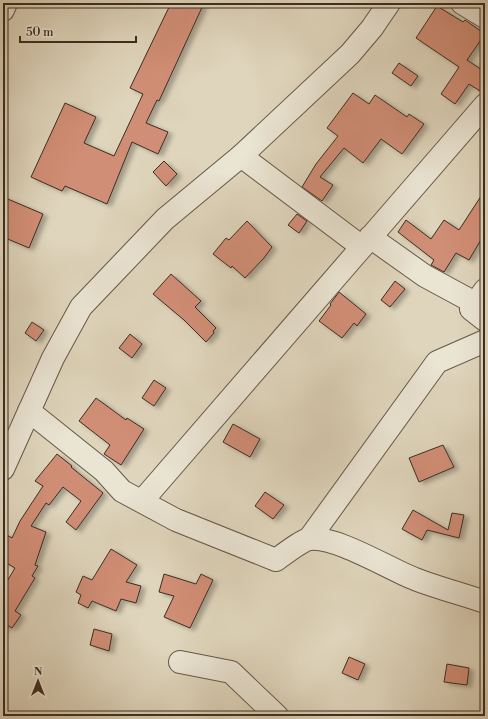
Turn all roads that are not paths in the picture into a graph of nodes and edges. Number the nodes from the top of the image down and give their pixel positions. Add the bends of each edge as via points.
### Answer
1 (6, 3) edge
2 (389, 3) edge
3 (462, 3) edge
4 (3, 10) edge
5 (485, 18) edge
6 (485, 105) edge
7 (241, 156) junction
8 (366, 242) junction
9 (482, 304) edge
10 (485, 341) edge
11 (28, 411) junction
12 (3, 469) edge
13 (142, 502) junction
14 (309, 539) junction
15 (485, 602) edge
16 (180, 662) dead end
17 (277, 716) edge

1 - 4 street
2 - 7 street via 350,54
3 - 5 street
6 - 8 street
7 - 8 street
7 - 11 street via 165,219 81,307
8 - 9 street via 425,276
8 - 13 street
10 - 14 street via 437,362
11 - 12 street
11 - 13 street via 104,471 122,491
13 - 14 street via 176,520 276,560
14 - 15 street via 363,554 416,579
16 - 17 street via 231,672

